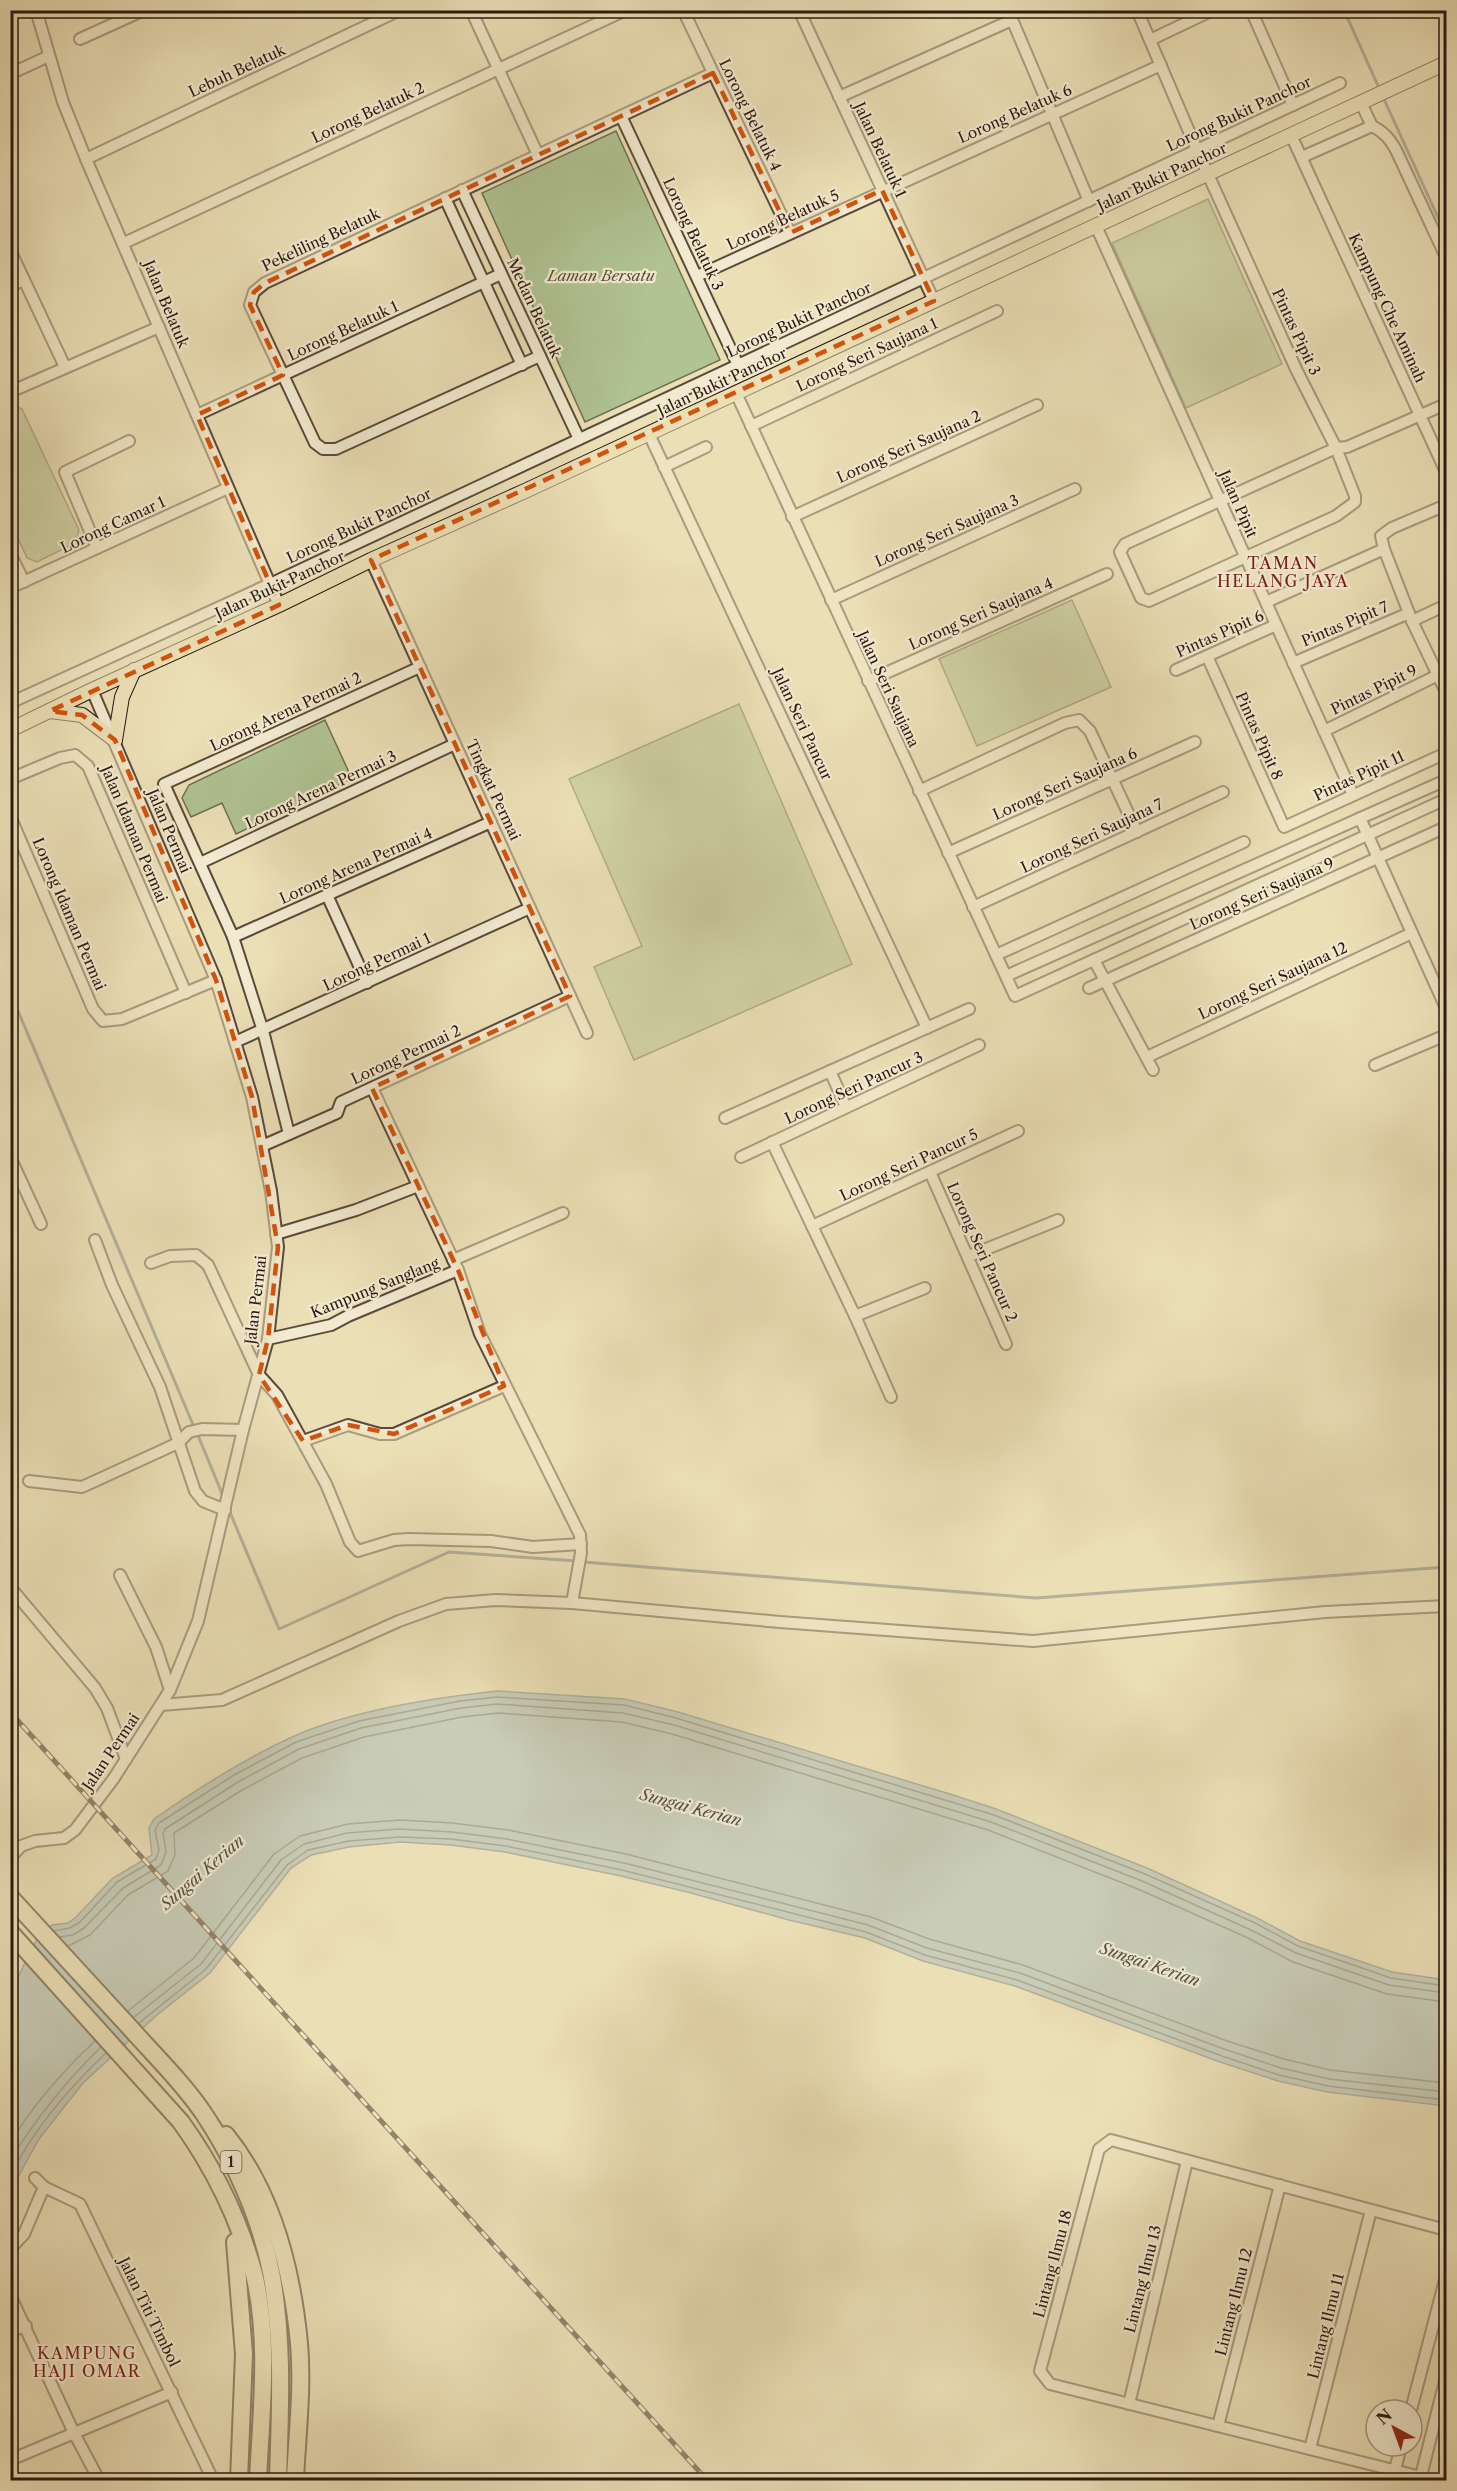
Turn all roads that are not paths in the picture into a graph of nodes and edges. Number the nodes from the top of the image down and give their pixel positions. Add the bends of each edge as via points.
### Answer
1 (36, 10) edge
2 (144, 10) edge
3 (400, 10) edge
4 (471, 10) edge
5 (626, 10) edge
6 (682, 10) edge
7 (799, 10) edge
8 (1137, 10) edge
9 (1213, 10) edge
10 (1251, 10) edge
11 (1010, 15) edge
12 (80, 39) dead end
13 (1150, 40) junction
14 (49, 56) junction
15 (1446, 63) edge
16 (1161, 65) junction
17 (498, 70) junction
18 (713, 73) junction
19 (10, 74) edge
20 (1340, 83) dead end
21 (839, 97) junction
22 (1361, 103) junction
23 (1293, 105) junction
24 (1052, 114) junction
25 (621, 116) junction
26 (1372, 126) junction
27 (1291, 135) junction
28 (1197, 150) junction
29 (538, 155) junction
30 (1302, 157) junction
31 (86, 159) junction
32 (1209, 174) junction
33 (462, 190) junction
34 (882, 190) junction
35 (445, 198) junction
36 (1089, 201) junction
37 (1096, 226) junction
38 (790, 233) junction
39 (124, 243) junction
40 (10, 250) edge
41 (1446, 257) edge
42 (501, 274) junction
43 (697, 276) junction
44 (923, 278) junction
45 (24, 280) junction
46 (483, 282) junction
47 (10, 286) edge
48 (934, 301) junction
49 (997, 311) dead end
50 (159, 327) junction
51 (540, 357) junction
52 (522, 365) junction
53 (738, 365) junction
54 (65, 367) junction
55 (283, 375) junction
56 (10, 392) edge
57 (736, 393) junction
58 (1446, 404) edge
59 (1037, 405) dead end
60 (197, 415) junction
61 (1420, 415) junction
62 (751, 426) junction
63 (649, 434) junction
64 (579, 439) junction
65 (129, 441) dead end
66 (706, 447) dead end
67 (1336, 448) junction
68 (664, 467) junction
69 (1446, 472) edge
70 (228, 488) junction
71 (1075, 489) dead end
72 (1219, 500) junction
73 (1446, 505) edge
74 (792, 517) junction
75 (97, 548) junction
76 (1384, 549) junction
77 (10, 553) edge
78 (1245, 557) junction
79 (371, 560) junction
80 (1107, 574) dead end
81 (24, 582) junction
82 (270, 584) junction
83 (10, 588) edge
84 (831, 600) junction
85 (1266, 602) junction
86 (279, 605) junction
87 (1446, 605) edge
88 (1411, 617) junction
89 (1276, 625) junction
90 (1207, 656) junction
91 (1293, 663) junction
92 (420, 667) junction
93 (134, 670) junction
94 (1176, 670) dead end
95 (1438, 675) junction
96 (868, 681) junction
97 (92, 690) junction
98 (1446, 692) edge
99 (10, 703) edge
100 (50, 711) junction
101 (10, 730) edge
102 (1324, 731) junction
103 (115, 740) junction
104 (1195, 742) dead end
105 (455, 744) junction
106 (1446, 753) edge
107 (10, 779) edge
108 (1113, 779) junction
109 (1446, 780) edge
110 (919, 791) junction
111 (1223, 792) dead end
112 (1353, 795) junction
113 (1446, 799) edge
114 (10, 816) edge
115 (1360, 818) junction
116 (491, 822) junction
117 (1284, 827) joint
118 (1446, 827) edge
119 (1137, 832) junction
120 (1368, 835) junction
121 (1244, 842) dead end
122 (948, 854) junction
123 (1378, 858) junction
124 (200, 863) junction
125 (327, 896) junction
126 (973, 907) junction
127 (530, 908) junction
128 (1412, 933) junction
129 (233, 938) junction
130 (996, 955) junction
131 (1094, 960) junction
132 (1006, 976) junction
133 (216, 980) junction
134 (1107, 981) junction
135 (367, 983) junction
136 (1089, 988) dead end
137 (186, 993) junction
138 (570, 996) junction
139 (1446, 1008) edge
140 (969, 1009) dead end
141 (927, 1028) junction
142 (263, 1031) junction
143 (587, 1033) dead end
144 (1446, 1035) edge
145 (235, 1041) junction
146 (979, 1045) dead end
147 (1147, 1057) junction
148 (1375, 1065) dead end
149 (1153, 1070) dead end
150 (830, 1071) junction
151 (372, 1088) junction
152 (846, 1107) junction
153 (725, 1118) dead end
154 (1018, 1131) dead end
155 (290, 1134) junction
156 (772, 1142) junction
157 (262, 1146) junction
158 (10, 1157) edge
159 (741, 1157) dead end
160 (930, 1172) junction
161 (418, 1186) junction
162 (563, 1213) dead end
163 (1058, 1220) dead end
164 (41, 1224) dead end
165 (812, 1226) junction
166 (276, 1234) junction
167 (94, 1240) dead end
168 (969, 1256) junction
169 (151, 1263) dead end
170 (456, 1265) junction
171 (925, 1288) dead end
172 (855, 1316) junction
173 (268, 1339) junction
174 (1006, 1344) dead end
175 (259, 1375) junction
176 (504, 1386) junction
177 (891, 1397) dead end
178 (243, 1430) junction
179 (303, 1441) junction
180 (178, 1443) junction
181 (29, 1481) dead end
182 (225, 1510) junction
183 (581, 1549) junction
184 (120, 1575) dead end
185 (10, 1587) edge
186 (574, 1597) junction
187 (1446, 1606) edge
188 (170, 1690) junction
189 (160, 1706) junction
190 (126, 1760) junction
191 (10, 1858) edge
192 (10, 1897) edge
193 (10, 1932) edge
194 (204, 2113) junction
195 (1187, 2161) junction
196 (35, 2178) dead end
197 (1280, 2185) junction
198 (44, 2187) junction
199 (230, 2207) junction
200 (1371, 2210) junction
201 (1446, 2230) edge
202 (10, 2249) edge
203 (262, 2274) junction
204 (1446, 2276) edge
205 (10, 2295) edge
206 (26, 2326) junction
207 (10, 2331) edge
208 (1446, 2378) edge
209 (172, 2392) junction
210 (1414, 2398) edge
211 (1129, 2404) junction
212 (1218, 2426) junction
213 (74, 2433) junction
214 (1310, 2449) junction
215 (1398, 2458) edge
216 (10, 2460) edge
217 (1395, 2470) junction
218 (1420, 2479) edge
219 (99, 2481) edge
220 (213, 2481) edge
221 (239, 2481) edge
222 (258, 2481) edge
223 (278, 2481) edge
224 (295, 2481) edge

1 - 14 street, Jalan Belatuk
2 - 12 street
3 - 31 street, Lebuh Belatuk
4 - 17 street
5 - 17 street, Lorong Belatuk 2
6 - 18 street, Lorong Belatuk 4
7 - 21 street, Jalan Belatuk 1
8 - 13 street, Pintas Pipit 3
9 - 13 street
10 - 23 street
11 - 21 street
11 - 24 street
13 - 16 street, Pintas Pipit 3
14 - 19 street
14 - 31 street, Jalan Belatuk
15 - 22 main road, Jalan Bukit Panchor
16 - 24 street, Lorong Belatuk 6
16 - 28 street, Pintas Pipit 3
17 - 29 street
17 - 39 street, Lorong Belatuk 2
18 - 25 street, Pekeliling Belatuk
18 - 38 street, Lorong Belatuk 4
20 - 23 street, Lorong Bukit Panchor
21 - 34 street, Jalan Belatuk 1
22 - 26 street
22 - 27 main road, Jalan Bukit Panchor
23 - 28 street, Lorong Bukit Panchor
24 - 34 street, Lorong Belatuk 6
24 - 36 street
25 - 29 street, Pekeliling Belatuk
25 - 43 street, Lorong Belatuk 3
26 - 30 street
26 - 41 street via 1390,138
27 - 30 street, Kampung Che Aminah
27 - 32 main road, Jalan Bukit Panchor
28 - 32 street, Pintas Pipit 3
28 - 36 street, Lorong Bukit Panchor
29 - 33 street, Pekeliling Belatuk
30 - 61 street, Kampung Che Aminah
31 - 39 street, Jalan Belatuk
32 - 37 main road, Jalan Bukit Panchor
32 - 67 street, Pintas Pipit 3 via 1296,369
33 - 35 street, Pekeliling Belatuk
33 - 42 street, Medan Belatuk
34 - 38 street, Lorong Belatuk 5
34 - 44 street, Jalan Belatuk 1
35 - 46 street
35 - 55 street, Pekeliling Belatuk via 265,283 254,292 250,305
36 - 44 street, Lorong Bukit Panchor
37 - 48 main road, Jalan Bukit Panchor
37 - 72 street, Jalan Pipit
38 - 43 street, Lorong Belatuk 5
39 - 50 street, Jalan Belatuk
40 - 45 street
42 - 46 street, Lorong Belatuk 1
42 - 51 street, Medan Belatuk
43 - 53 street, Lorong Belatuk 3
44 - 48 street, Jalan Belatuk 1
44 - 53 street, Lorong Bukit Panchor
45 - 47 street
45 - 54 street
46 - 52 street
46 - 55 street, Lorong Belatuk 1
48 - 57 main road, Jalan Bukit Panchor
49 - 62 street, Lorong Seri Saujana 1
50 - 54 street
50 - 60 street, Jalan Belatuk
51 - 52 street, Pekeliling Belatuk
51 - 64 street, Medan Belatuk
52 - 55 street, Pekeliling Belatuk via 330,449 315,443
53 - 64 street, Lorong Bukit Panchor
54 - 56 street
55 - 60 street, Lorong Belatuk 1
57 - 62 street, Jalan Seri Saujana
57 - 63 main road, Jalan Bukit Panchor
58 - 61 street
59 - 74 street, Lorong Seri Saujana 2
60 - 70 street, Jalan Belatuk
61 - 67 street via 1347,447
61 - 69 street, Kampung Che Aminah
62 - 74 street, Jalan Seri Saujana
63 - 68 street, Jalan Seri Pancur
63 - 79 main road, Jalan Bukit Panchor
64 - 82 street, Lorong Bukit Panchor
65 - 75 street via 65,472
66 - 68 street
67 - 72 street
67 - 78 street, Pintas Pipit 3 via 1354,490 1355,502 1336,516
68 - 141 street, Jalan Seri Pancur
70 - 75 street, Lorong Camar 1
70 - 82 street, Jalan Belatuk
71 - 84 street, Lorong Seri Saujana 3
72 - 78 street, Jalan Pipit
72 - 78 street via 1125,544 1120,552 1141,598 1149,600
73 - 76 street via 1386,531 1381,536
74 - 84 street, Jalan Seri Saujana
75 - 81 street, Lorong Camar 1
76 - 85 street
76 - 88 street
77 - 81 street
78 - 85 street, Jalan Pipit
79 - 86 main road, Jalan Bukit Panchor
79 - 92 street, Tingkat Permai
80 - 96 street, Lorong Seri Saujana 4
81 - 83 street, Lorong Camar 1
82 - 86 street, Jalan Belatuk
82 - 99 street, Jalan Bukit Panchor
84 - 96 street, Jalan Seri Saujana
85 - 89 street, Jalan Pipit
86 - 93 main road, Jalan Bukit Panchor
87 - 88 street, Pintas Pipit 7
88 - 91 street, Pintas Pipit 7
88 - 95 street
89 - 90 street, Pintas Pipit 6
89 - 91 street, Jalan Pipit
90 - 94 street, Pintas Pipit 6
90 - 117 street, Pintas Pipit 8
91 - 102 street, Jalan Pipit
92 - 105 street, Tingkat Permai
92 - 124 street, Lorong Arena Permai 2 via 165,784
93 - 97 main road, Jalan Bukit Panchor
93 - 103 main road via 122,697
95 - 98 street
95 - 102 street, Pintas Pipit 9
96 - 110 street, Jalan Seri Saujana
97 - 100 main road, Jalan Bukit Panchor
97 - 103 street, Jalan Permai
100 - 101 main road, Jalan Bukit Panchor
100 - 103 main road via 82,715
102 - 112 street, Jalan Pipit
103 - 133 street, Jalan Permai
104 - 108 street, Lorong Seri Saujana 6
105 - 116 street, Tingkat Permai
105 - 124 street, Lorong Arena Permai 3
106 - 112 street, Pintas Pipit 11
107 - 137 street, Jalan Idaman Permai via 75,755 88,766
108 - 110 street via 1090,731 1079,720
108 - 119 street
108 - 122 street, Lorong Seri Saujana 6
109 - 115 street
110 - 122 street, Jalan Seri Saujana
111 - 119 street, Lorong Seri Saujana 7
112 - 117 street, Pintas Pipit 11
113 - 120 street
114 - 137 street, Lorong Idaman Permai via 93,1009 103,1021 122,1019
115 - 120 street
115 - 132 street
116 - 125 street, Lorong Arena Permai 4
116 - 127 street, Tingkat Permai
118 - 123 street, Lorong Seri Saujana 9
119 - 126 street, Lorong Seri Saujana 7
120 - 123 street
120 - 131 street
121 - 130 street
122 - 126 street, Jalan Seri Saujana
123 - 128 street
123 - 134 street, Lorong Seri Saujana 9
124 - 129 street
125 - 129 street, Lorong Arena Permai 4
125 - 135 street
126 - 130 street, Jalan Seri Saujana
127 - 135 street, Lorong Permai 1
127 - 138 street, Tingkat Permai
128 - 139 street
128 - 147 street, Lorong Seri Saujana 12
129 - 142 street
130 - 132 street, Jalan Seri Saujana
131 - 132 street, Jalan Seri Saujana via 1015,996
131 - 134 street
133 - 137 street
133 - 145 street, Jalan Permai
134 - 136 street, Lorong Seri Saujana 9
134 - 147 street
135 - 142 street, Lorong Permai 1
138 - 143 street, Tingkat Permai
138 - 151 street, Lorong Permai 2
140 - 141 street
141 - 150 street
142 - 145 street, Lorong Permai 1
142 - 155 street
144 - 148 street
145 - 157 street, Jalan Permai
146 - 152 street, Lorong Seri Pancur 3
147 - 149 street
150 - 152 street
150 - 153 street
151 - 155 street, Lorong Permai 2 via 341,1102 338,1113
151 - 161 street
152 - 156 street, Lorong Seri Pancur 3
154 - 160 street, Lorong Seri Pancur 5
155 - 157 street, Lorong Permai 2
156 - 159 street, Lorong Seri Pancur 3
156 - 165 street
157 - 166 street, Jalan Permai
158 - 164 street
160 - 165 street, Lorong Seri Pancur 5
160 - 168 street, Lorong Seri Pancur 2
161 - 166 street
161 - 170 street
162 - 170 street, Kampung Sanglang
163 - 168 street
165 - 172 street
166 - 173 street, Jalan Permai
167 - 180 street via 160,1387
168 - 174 street, Lorong Seri Pancur 2
169 - 175 street via 170,1256 196,1255 208,1265
170 - 173 street, Kampung Sanglang via 331,1326
170 - 176 street via 480,1334
171 - 172 street
172 - 177 street
173 - 175 street, Jalan Permai
175 - 178 street, Jalan Permai
175 - 179 street via 277,1395
176 - 179 street via 394,1434 348,1425
176 - 183 street via 580,1535
178 - 180 street via 202,1429 189,1432
178 - 182 street, Jalan Permai
179 - 183 street via 350,1542 358,1551 409,1539
180 - 181 street via 82,1487
180 - 182 street via 195,1491 203,1501
182 - 188 street, Jalan Permai via 198,1621
183 - 186 street
184 - 188 street via 156,1647
185 - 190 street via 95,1689 107,1708
186 - 187 street via 780,1622 1033,1641 1325,1612
186 - 189 street via 446,1604 222,1700
188 - 189 street, Jalan Permai
189 - 190 street, Jalan Permai
190 - 191 street, Jalan Permai via 69,1836 21,1846
192 - 194 highway, 1
193 - 199 highway, 1 via 181,2122 203,2153
194 - 203 highway, 1 via 245,2193
194 - 224 highway via 227,2136 256,2183 285,2262 299,2345
195 - 197 street
195 - 211 street, Lintang Ilmu 13
195 - 211 street, Lintang Ilmu 18 via 1111,2140 1099,2149 1040,2371 1050,2384
196 - 198 street, Jalan Titi Timbol
197 - 200 street
197 - 212 street, Lintang Ilmu 12
198 - 202 street via 24,2234
198 - 209 street, Jalan Titi Timbol via 80,2204
199 - 203 highway, 1
199 - 221 highway via 239,2266 244,2354
200 - 201 street
200 - 214 street, Lintang Ilmu 11
203 - 222 highway, 1
203 - 223 highway, 1 via 279,2326
204 - 210 street
205 - 206 street
206 - 207 street
206 - 213 street
208 - 218 street
209 - 213 street
209 - 220 street, Jalan Titi Timbol
211 - 212 street
212 - 214 street
213 - 216 street
213 - 219 street
214 - 217 street
215 - 217 street
217 - 218 street

